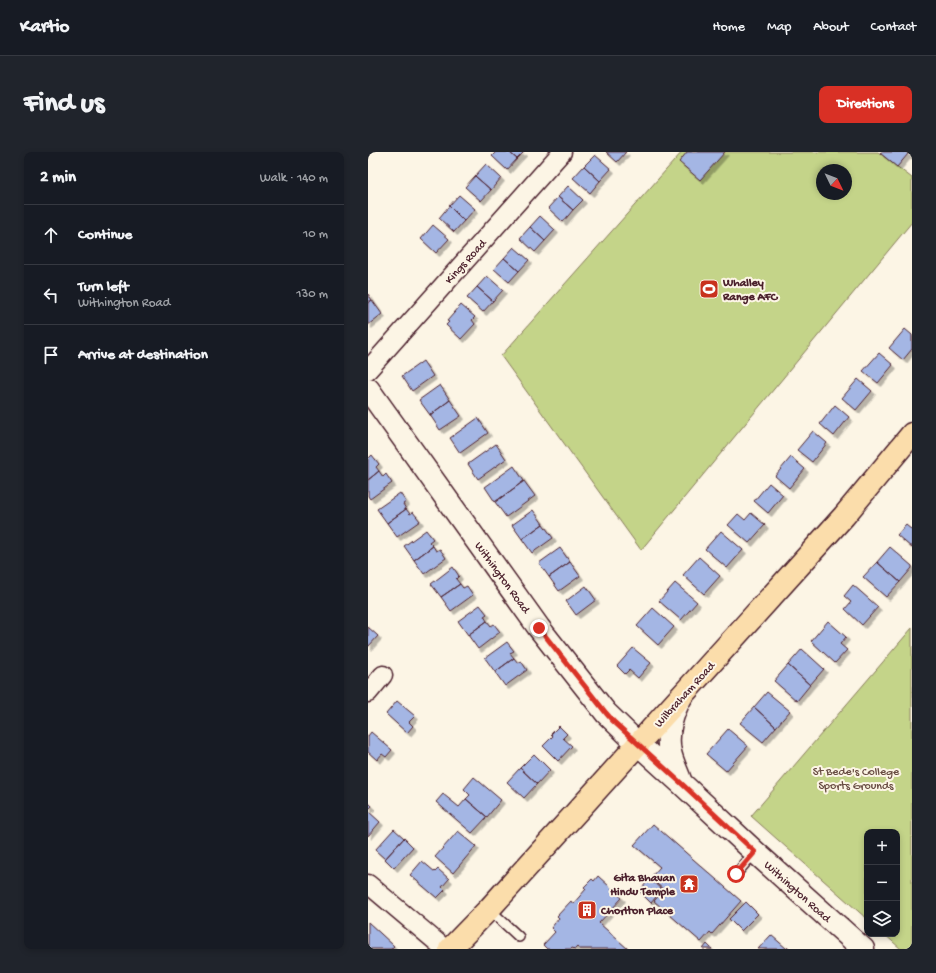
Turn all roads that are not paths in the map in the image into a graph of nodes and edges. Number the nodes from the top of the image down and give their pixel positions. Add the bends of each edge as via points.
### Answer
1 (562, 152) edge
2 (368, 370) edge
3 (368, 389) edge
4 (912, 434) edge
5 (383, 675) dead end
6 (368, 693) edge
7 (681, 697) junction
8 (638, 744) junction
9 (681, 783) junction
10 (755, 852) junction
11 (736, 874) dead end
12 (368, 884) edge
13 (489, 909) junction
14 (518, 937) dead end
15 (445, 949) edge
16 (450, 949) edge
17 (863, 949) edge

1 - 2 street, Kings Road
3 - 8 street, Withington Road via 539,628 606,713
4 - 7 highway, Wilbraham Road via 844,516
5 - 6 street
7 - 8 highway, Wilbraham Road
7 - 9 street via 674,712 669,736 672,757
8 - 9 street, Withington Road
8 - 13 highway, Wilbraham Road
9 - 10 street, Withington Road
10 - 11 lane
10 - 17 street, Withington Road
12 - 15 street
13 - 14 lane
13 - 16 highway, Wilbraham Road

